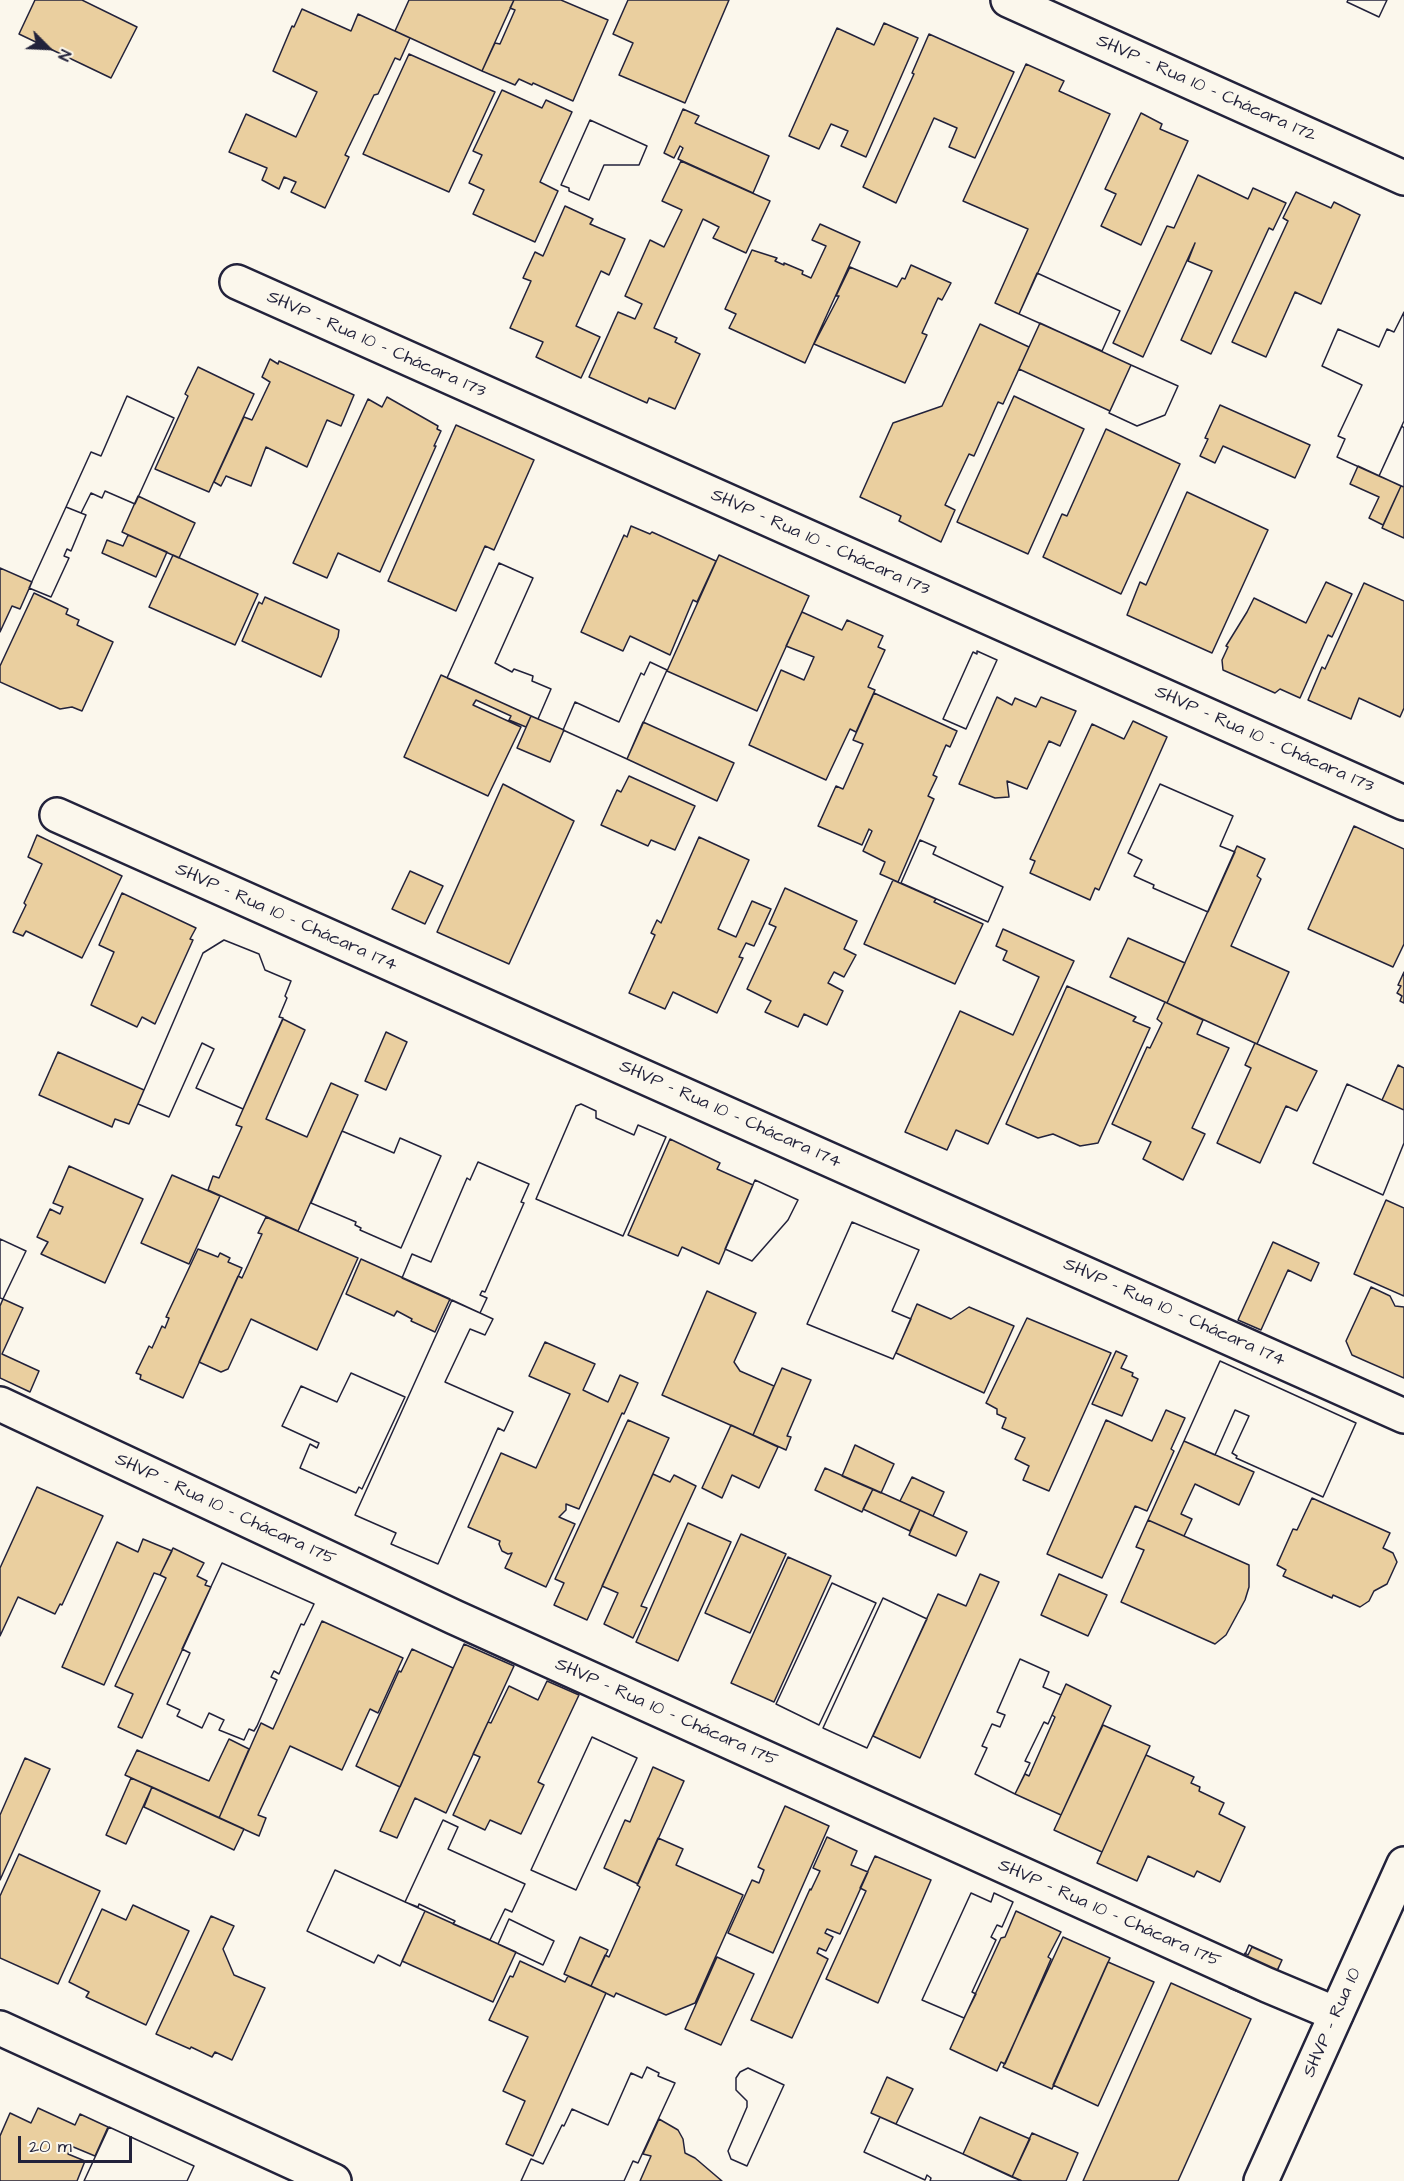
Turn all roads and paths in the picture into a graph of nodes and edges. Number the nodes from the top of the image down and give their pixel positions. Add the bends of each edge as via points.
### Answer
1 (1008, 0) edge
2 (1404, 178) edge
3 (237, 282) dead end
4 (1404, 803) edge
5 (57, 815) dead end
6 (0, 1404) edge
7 (1404, 1416) edge
8 (1404, 1864) edge
9 (1336, 2014) junction
10 (0, 2028) edge
11 (334, 2181) edge
12 (1260, 2181) edge

1 - 2 street, SHVP - Rua 10 - Chácara 172
3 - 4 street, SHVP - Rua 10 - Chácara 173
5 - 7 street, SHVP - Rua 10 - Chácara 174
6 - 9 street, SHVP - Rua 10 - Chácara 175 via 465,1622
8 - 9 street, SHVP - Rua 10
9 - 12 street, SHVP - Rua 10
10 - 11 street

